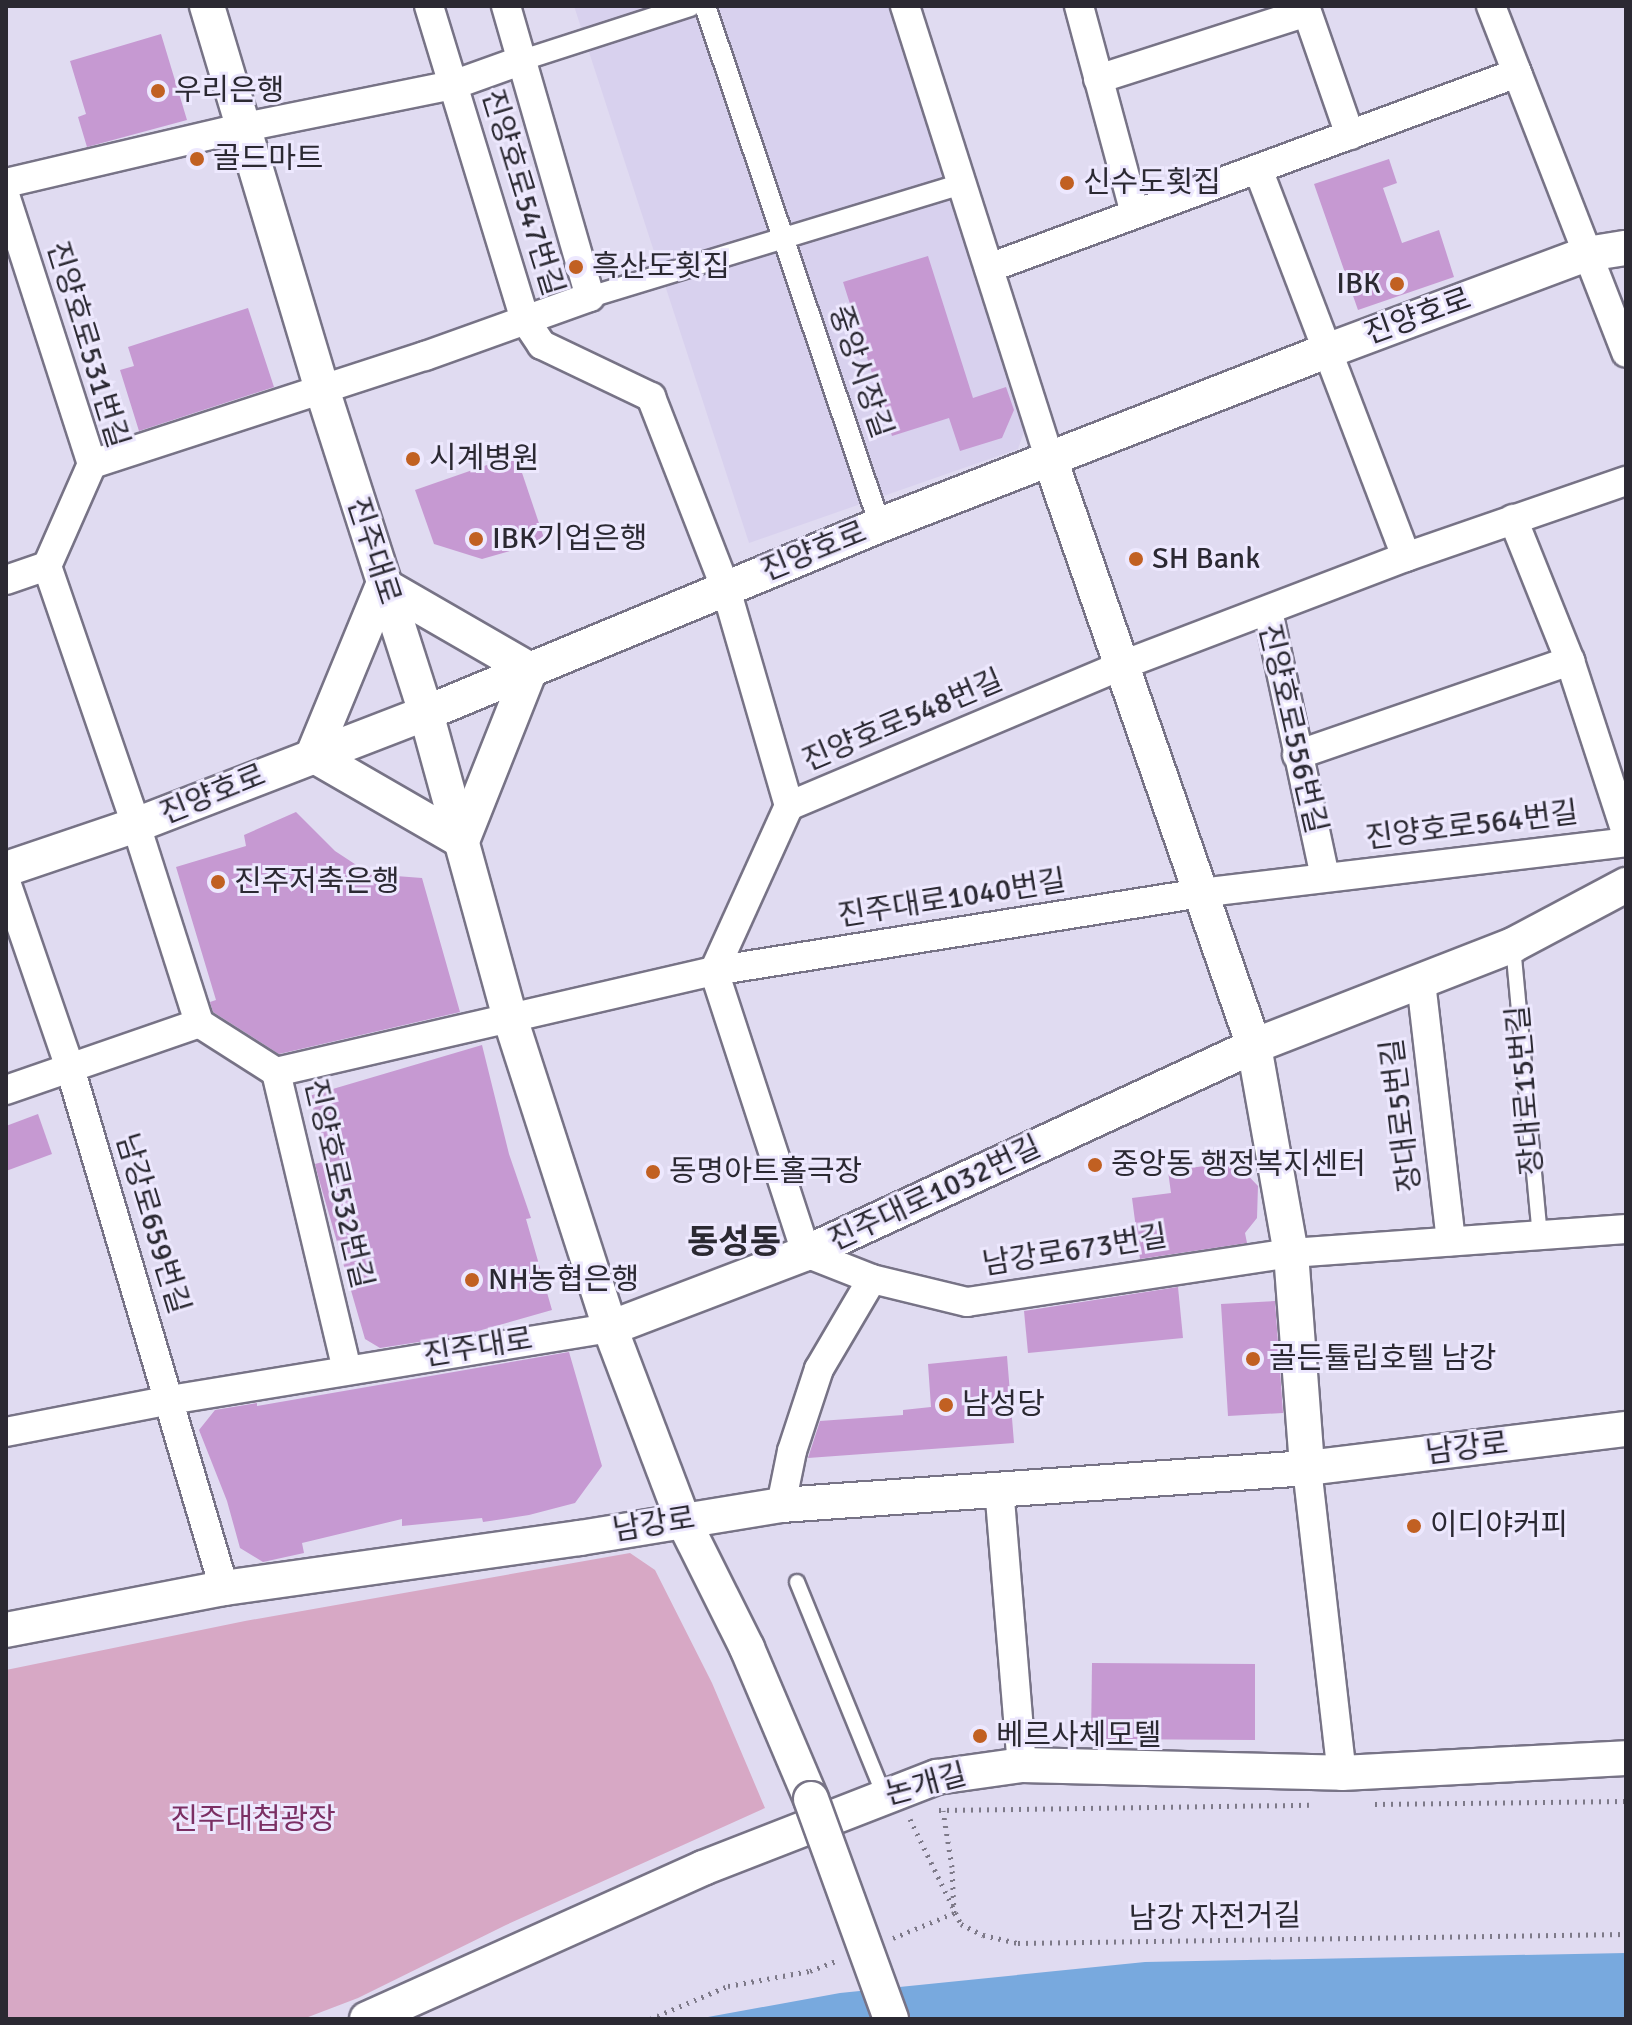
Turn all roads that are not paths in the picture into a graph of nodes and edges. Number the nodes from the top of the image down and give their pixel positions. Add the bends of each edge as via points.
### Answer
1 (207, 6) edge
2 (429, 6) edge
3 (506, 6) edge
4 (690, 6) edge
5 (705, 6) edge
6 (905, 6) edge
7 (1079, 6) edge
8 (1491, 6) edge
9 (1306, 9) edge
10 (523, 60) junction
11 (1517, 73) junction
12 (1098, 79) junction
13 (453, 85) junction
14 (245, 127) junction
15 (1350, 135) junction
16 (1258, 169) junction
17 (6, 183) edge
18 (961, 184) junction
19 (6, 198) edge
20 (1135, 214) junction
21 (783, 238) junction
22 (1626, 248) edge
23 (1587, 254) junction
24 (989, 268) junction
25 (590, 297) junction
26 (525, 320) junction
27 (1327, 351) junction
28 (1626, 353) edge
29 (322, 389) junction
30 (1050, 459) junction
31 (92, 464) junction
32 (1626, 481) edge
33 (1513, 519) junction
34 (880, 525) junction
35 (1406, 557) junction
36 (47, 566) junction
37 (6, 580) edge
38 (383, 585) junction
39 (726, 589) junction
40 (1268, 611) junction
41 (1570, 661) junction
42 (1120, 666) junction
43 (530, 670) junction
44 (426, 713) junction
45 (313, 755) junction
46 (1297, 755) junction
47 (789, 806) junction
48 (136, 825) junction
49 (1626, 832) edge
50 (462, 841) junction
51 (1626, 842) edge
52 (6, 869) edge
53 (1325, 877) junction
54 (6, 882) edge
55 (1626, 885) edge
56 (1200, 893) junction
57 (1513, 945) junction
58 (714, 971) junction
59 (1421, 982) junction
60 (510, 1018) junction
61 (199, 1023) junction
62 (1254, 1046) junction
63 (70, 1068) junction
64 (276, 1072) junction
65 (6, 1090) edge
66 (1626, 1229) edge
67 (1540, 1235) junction
68 (1451, 1241) junction
69 (806, 1253) junction
70 (1291, 1253) junction
71 (872, 1279) junction
72 (610, 1328) junction
73 (347, 1369) junction
74 (170, 1400) junction
75 (1626, 1429) edge
76 (6, 1432) edge
77 (1307, 1468) junction
78 (999, 1487) junction
79 (781, 1505) junction
80 (683, 1520) junction
81 (797, 1582) dead end
82 (224, 1588) junction
83 (6, 1630) edge
84 (1626, 1758) edge
85 (1022, 1765) junction
86 (1342, 1773) junction
87 (895, 1803) junction
88 (367, 2019) edge
89 (891, 2019) edge

1 - 14 street, 진주대로
2 - 13 street, 진양호로547번길
3 - 10 street, 진양호로547번길
4 - 10 street
5 - 21 street, 중앙시장길
6 - 18 street
7 - 12 street
8 - 11 street
9 - 12 street
9 - 15 street
10 - 13 street
10 - 25 street, 진양호로547번길
11 - 15 street
11 - 23 street
12 - 20 street
13 - 14 street
13 - 26 street, 진양호로547번길
14 - 17 street
14 - 29 street, 진주대로
15 - 16 street
16 - 20 street
16 - 27 street
18 - 21 street
18 - 24 street
19 - 31 street, 진양호로531번길
20 - 24 street
21 - 25 street
21 - 34 street, 중앙시장길
22 - 23 street, 진양호로
23 - 27 street, 진양호로
23 - 28 street
24 - 30 street
25 - 26 street, 진양호로547번길
26 - 29 street, 진양호로547번길
26 - 39 street, 진양호로547번길 via 542,345 651,397
27 - 30 street, 진양호로
27 - 35 street
29 - 31 street
29 - 38 street, 진주대로
30 - 34 street, 진양호로
30 - 42 street
31 - 36 street, 진양호로531번길
32 - 33 street
33 - 35 street
33 - 41 street, 진양호로564번길
34 - 39 street, 진양호로
35 - 40 street
36 - 37 street
36 - 48 street
38 - 43 street
38 - 44 street, 진주대로
38 - 45 street
39 - 43 street, 진양호로
39 - 47 street, 진양호로548번길
40 - 42 street, 진양호로556번길
40 - 46 street, 진양호로556번길
41 - 46 street
41 - 49 street, 진양호로564번길
42 - 47 street, 진양호로548번길
42 - 56 street
43 - 44 street, 진양호로
43 - 50 street
44 - 45 street, 진양호로
44 - 50 street, 진주대로
45 - 48 street, 진양호로
45 - 50 street
46 - 53 street, 진양호로556번길
47 - 58 street
48 - 52 street, 진양호로
48 - 61 street
50 - 60 street, 진주대로
51 - 53 street, 진양호로564번길
53 - 56 street, 진양호로556번길
54 - 63 street, 남강로659번길
55 - 57 street
56 - 58 street, 진주대로1040번길
56 - 62 street
57 - 59 street
57 - 67 lane, 장대로15번길
58 - 60 street, 진주대로1040번길
58 - 69 street
59 - 62 street
59 - 68 street, 장대로5번길
60 - 64 street, 진주대로1040번길
60 - 72 street, 진주대로
61 - 63 street
61 - 64 street, 진양호로532번길
62 - 69 street, 진주대로1032번길
62 - 70 street
63 - 65 street
63 - 74 street, 남강로659번길
64 - 73 street, 진양호로532번길
66 - 67 street
67 - 68 street
68 - 70 street
69 - 71 street, 남강로673번길
69 - 72 street, 진주대로1032번길
70 - 71 street, 남강로673번길 via 967,1302
70 - 77 street
71 - 79 street via 819,1369
72 - 73 street, 진주대로
72 - 80 street, 진주대로
73 - 74 street
74 - 76 street
74 - 82 street, 남강로659번길
75 - 77 street, 남강로
77 - 78 street, 남강로
77 - 86 street
78 - 79 street, 남강로
78 - 85 street
79 - 80 street, 남강로
80 - 82 street, 남강로
80 - 89 street, 진주대로, bridge via 747,1648 811,1799
81 - 87 lane
82 - 83 street, 남강로
84 - 86 street, 논개길
85 - 86 street, 논개길
85 - 87 street, 논개길 via 937,1777
87 - 88 street, 논개길 via 703,1868

